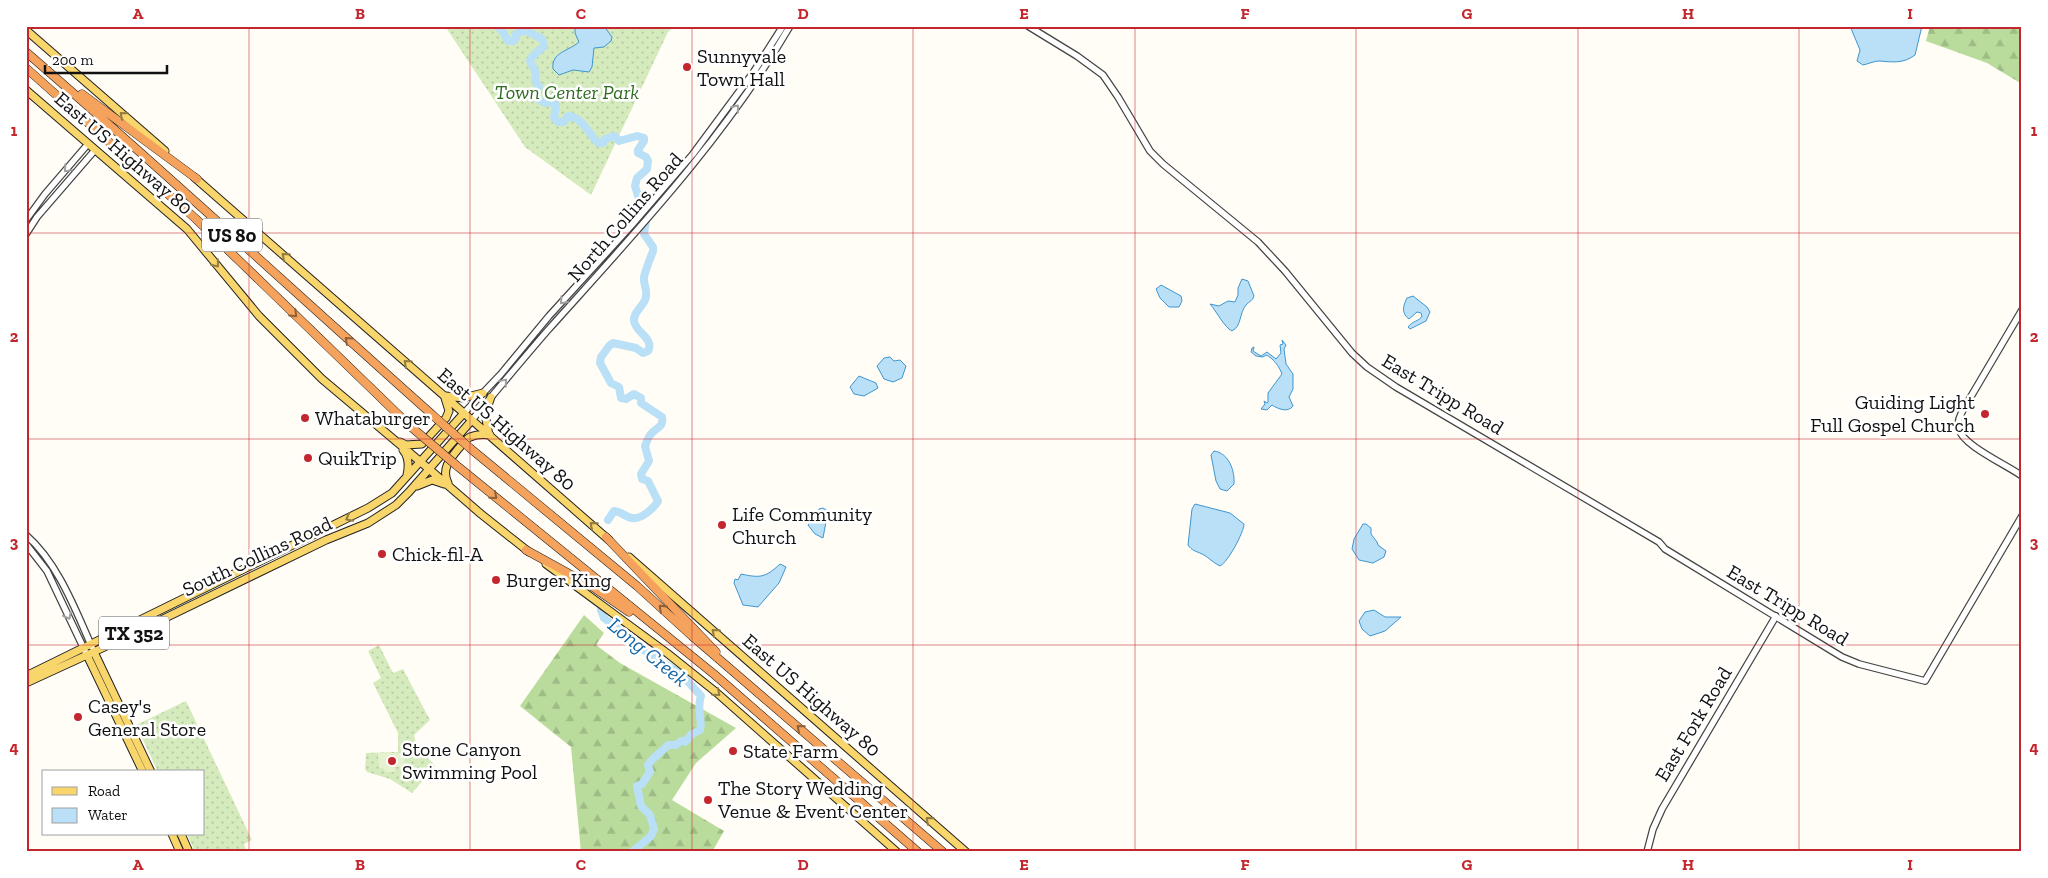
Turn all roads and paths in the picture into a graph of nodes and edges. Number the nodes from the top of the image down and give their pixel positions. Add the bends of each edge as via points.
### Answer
1 (783, 26) edge
2 (790, 26) edge
3 (1028, 26) edge
4 (26, 30) edge
5 (26, 47) edge
6 (771, 51) junction
7 (26, 52) edge
8 (26, 68) edge
9 (26, 90) edge
10 (88, 144) junction
11 (95, 150) junction
12 (197, 179) junction
13 (662, 196) junction
14 (26, 220) edge
15 (26, 234) edge
16 (574, 289) junction
17 (580, 295) junction
18 (2022, 310) edge
19 (483, 393) junction
20 (444, 395) junction
21 (491, 397) junction
22 (464, 413) junction
23 (472, 420) junction
24 (490, 435) junction
25 (392, 438) junction
26 (420, 461) junction
27 (429, 469) junction
28 (407, 476) junction
29 (2022, 476) edge
30 (451, 488) junction
31 (409, 492) junction
32 (2022, 516) edge
33 (322, 532) junction
34 (26, 535) edge
35 (606, 537) junction
36 (326, 540) junction
37 (26, 544) edge
38 (526, 550) junction
39 (61, 583) junction
40 (55, 586) junction
41 (1776, 616) junction
42 (91, 644) junction
43 (88, 651) junction
44 (724, 663) junction
45 (715, 675) junction
46 (26, 676) edge
47 (26, 683) edge
48 (142, 770) edge
49 (151, 770) edge
50 (173, 836) edge
51 (182, 836) edge
52 (180, 852) edge
53 (189, 852) edge
54 (897, 852) edge
55 (918, 852) edge
56 (942, 852) edge
57 (966, 852) edge
58 (1647, 852) edge

1 - 6 street, North Collins Road
2 - 6 street, North Collins Road
3 - 41 street, East Tripp Road via 1103,75 1150,151 1258,242 1367,368 1659,542 1665,549
12 -> 4 main road, East US Highway 80
5 - 12 highway via 93,102
6 - 13 street, North Collins Road via 742,100
44 -> 7 highway, US 80, bridge via 437,419
8 -> 45 highway, US 80, bridge via 189,212 410,426
9 - 10 main road, East US Highway 80
10 - 11 main road, East US Highway 80
10 -> 14 street
11 - 15 street
11 -> 25 main road, East US Highway 80 via 186,229 272,330 322,379
20 -> 12 main road, East US Highway 80
13 - 16 street, North Collins Road
13 - 17 street, North Collins Road via 651,215
16 - 17 street
16 -> 19 street, North Collins Road
21 -> 17 street, North Collins Road
18 - 29 street via 1958,422 1959,431 1971,444
19 - 20 main road via 463,398
19 - 22 street, North Collins Road
20 - 22 main road, East US Highway 80
20 - 25 main road via 449,411 446,418 422,444 406,444
21 - 23 street, North Collins Road
21 - 24 main road via 485,414
22 - 23 main road, East US Highway 80
22 - 26 main road, South Collins Road / TX 352
23 - 24 main road, East US Highway 80
23 - 27 main road, South Collins Road / TX 352
24 - 30 main road via 468,438 448,461 445,469
35 -> 24 main road, East US Highway 80
25 - 26 main road, East US Highway 80
25 - 28 main road via 406,454
26 - 27 main road, East US Highway 80
26 - 28 main road, South Collins Road / TX 352
27 - 30 main road, East US Highway 80
27 - 31 main road, South Collins Road / TX 352
28 -> 33 main road, South Collins Road / TX 352 via 392,493
30 - 31 main road via 432,480 420,483
30 - 38 main road, East US Highway 80
31 - 36 main road, South Collins Road / TX 352 via 396,505 368,523
32 - 41 street, East Tripp Road via 1925,681 1849,660
33 - 36 main road
33 - 42 main road, South Collins Road / TX 352
34 - 39 street via 45,555
35 - 44 highway via 708,642
57 -> 35 main road, East US Highway 80
36 - 43 main road, South Collins Road / TX 352
37 - 40 street via 44,565
38 - 45 highway via 593,587
38 -> 54 main road, East US Highway 80 via 596,599 710,687
39 - 40 street
39 - 42 street
40 -> 43 street
41 - 58 street, East Fork Road via 1662,809 1652,829
42 - 43 main road, South Collins Road / TX 352
43 - 46 main road, South Collins Road / TX 352
43 - 47 main road, South Collins Road / TX 352
43 - 48 main road
43 - 49 main road
56 -> 44 highway, US 80
45 - 55 highway, US 80
50 - 52 main road
51 - 53 main road

